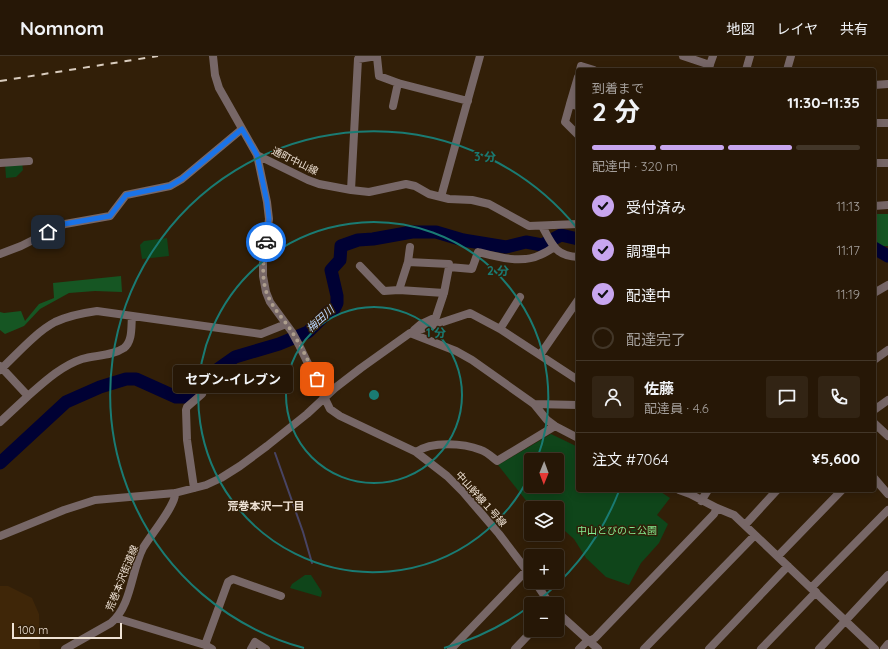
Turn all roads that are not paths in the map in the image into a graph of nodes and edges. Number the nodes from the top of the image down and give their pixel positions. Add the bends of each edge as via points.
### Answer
1 (213, 56) edge
2 (377, 56) edge
3 (479, 56) edge
4 (683, 56) edge
5 (712, 56) edge
6 (750, 56) edge
7 (791, 56) edge
8 (709, 67) edge
9 (747, 68) edge
10 (788, 68) edge
11 (398, 83) junction
12 (888, 84) edge
13 (876, 85) edge
14 (576, 91) edge
15 (468, 101) junction
16 (574, 105) edge
17 (393, 106) dead end
18 (876, 123) edge
19 (888, 123) edge
20 (242, 129) junction
21 (576, 133) edge
22 (257, 155) junction
23 (29, 161) dead end
24 (0, 163) edge
25 (876, 163) edge
26 (888, 163) edge
27 (351, 190) junction
28 (441, 197) junction
29 (888, 205) edge
30 (876, 206) edge
31 (576, 224) edge
32 (542, 226) junction
33 (410, 247) dead end
34 (554, 247) junction
35 (0, 254) edge
36 (576, 257) edge
37 (408, 262) junction
38 (360, 266) dead end
39 (449, 267) junction
40 (888, 285) edge
41 (398, 290) junction
42 (876, 292) edge
43 (444, 293) junction
44 (520, 296) dead end
45 (576, 303) edge
46 (132, 316) junction
47 (286, 324) junction
48 (500, 329) junction
49 (410, 333) junction
50 (888, 350) edge
51 (540, 355) junction
52 (876, 359) edge
53 (1, 368) edge
54 (576, 379) edge
55 (202, 394) dead end
56 (28, 396) junction
57 (324, 399) junction
58 (888, 400) edge
59 (534, 404) junction
60 (576, 405) edge
61 (876, 409) edge
62 (0, 422) edge
63 (876, 425) edge
64 (555, 426) junction
65 (888, 436) edge
66 (576, 437) edge
67 (416, 452) junction
68 (876, 480) edge
69 (194, 488) junction
70 (684, 492) edge
71 (707, 492) edge
72 (775, 492) edge
73 (840, 492) edge
74 (174, 493) junction
75 (888, 494) edge
76 (701, 501) junction
77 (717, 508) junction
78 (888, 510) edge
79 (746, 525) junction
80 (755, 534) junction
81 (0, 536) edge
82 (778, 556) junction
83 (788, 566) junction
84 (524, 567) edge
85 (888, 575) edge
86 (524, 578) edge
87 (814, 590) junction
88 (281, 596) dead end
89 (116, 618) junction
90 (564, 618) edge
91 (846, 621) junction
92 (526, 637) edge
93 (589, 641) junction
94 (888, 644) edge
95 (209, 647) edge
96 (65, 649) edge
97 (251, 649) edge
98 (266, 649) edge
99 (451, 649) edge
100 (515, 649) edge
101 (579, 649) edge
102 (598, 649) edge
103 (644, 649) edge
104 (709, 649) edge
105 (761, 649) edge
106 (819, 649) edge
107 (875, 649) edge
108 (884, 649) edge

1 - 20 street, 通町中山線 via 219,88
2 - 11 street via 379,76
2 - 27 street via 358,59
3 - 15 street
4 - 8 street
5 - 8 street
6 - 9 street
7 - 10 street
11 - 15 street
11 - 17 street
12 - 13 street
14 - 16 street
15 - 28 street
16 - 21 street via 565,122
18 - 19 street
20 - 22 street, 通町中山線
20 - 35 street via 170,186 126,195 110,216 64,224
22 - 27 street, 通町中山線 via 308,180
22 - 47 street via 269,219 263,276 270,302
23 - 24 street
25 - 26 street
27 - 28 street, 通町中山線 via 369,192 406,184
28 - 32 street, 通町中山線 via 489,204 529,226
29 - 30 street
31 - 32 street, 通町中山線
32 - 34 street
33 - 37 street
34 - 36 street via 565,255
34 - 39 street via 530,259 497,257 478,252 472,269
37 - 39 street via 449,264
37 - 41 street
38 - 41 street via 384,291
39 - 43 street
40 - 42 street
41 - 43 street
43 - 49 street via 436,317
44 - 48 street
45 - 51 street
46 - 47 street via 261,334
46 - 53 street via 97,311 68,316 42,331
46 - 56 street via 130,340 124,348 81,359 55,374
47 - 57 street via 317,379
48 - 49 street via 470,313
48 - 51 street
49 - 57 street via 361,368
49 - 59 street via 472,360
50 - 52 street
51 - 54 street
53 - 56 street
55 - 69 street via 186,410 187,440
56 - 62 street
57 - 67 street, 中山幹線１号線 via 330,409 340,416
57 - 69 street via 240,466 221,478
58 - 61 street
59 - 60 street
59 - 64 street via 546,420
63 - 65 street
64 - 66 street
64 - 67 street via 497,461 482,450 451,444 423,447
67 - 84 street, 中山幹線１号線 via 463,492
68 - 75 street
69 - 74 street
70 - 76 street
71 - 76 street
72 - 79 street
73 - 82 street
74 - 81 street via 95,500
74 - 89 street, 荒巻本沢街道線 via 175,497 170,507 143,549
76 - 77 street
77 - 79 street via 734,515
77 - 93 street via 622,611
78 - 87 street
79 - 80 street
80 - 82 street
80 - 103 street
82 - 83 street
83 - 87 street
83 - 104 street
85 - 91 street
86 - 99 street
87 - 91 street
87 - 105 street
88 - 95 street via 233,579 228,582
89 - 95 street
89 - 96 street, 荒巻本沢街道線
90 - 93 street
91 - 106 street
91 - 107 street
92 - 100 street
93 - 101 street
93 - 102 street
94 - 108 street
97 - 98 street via 255,642

